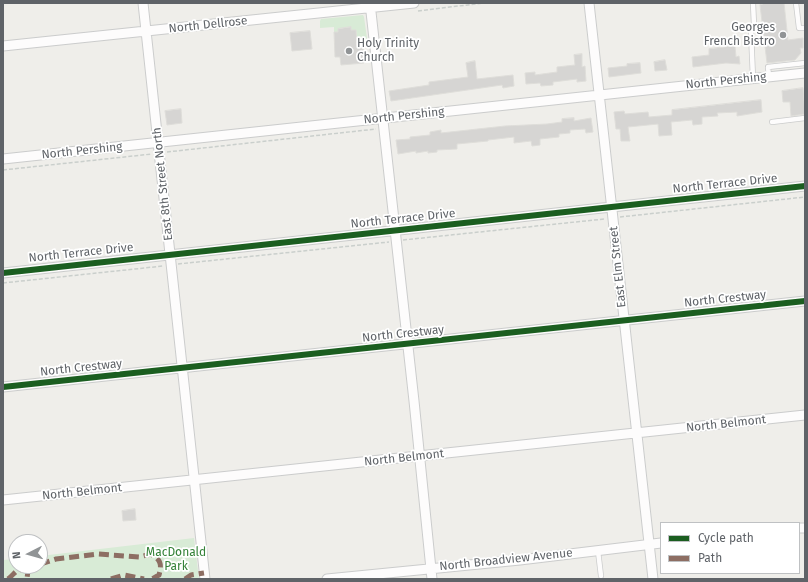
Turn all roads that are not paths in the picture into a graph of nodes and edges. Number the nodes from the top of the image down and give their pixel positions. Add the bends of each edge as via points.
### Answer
1 (143, 3) edge
2 (589, 3) edge
3 (753, 3) edge
4 (796, 3) edge
5 (370, 5) edge
6 (413, 7) edge
7 (805, 28) edge
8 (146, 32) junction
9 (3, 46) edge
10 (805, 63) edge
11 (788, 65) junction
12 (805, 73) edge
13 (789, 74) junction
14 (769, 77) junction
15 (753, 78) junction
16 (599, 95) junction
17 (382, 118) junction
18 (805, 118) edge
19 (772, 122) dead end
20 (158, 142) junction
21 (3, 159) edge
22 (805, 186) edge
23 (612, 208) junction
24 (395, 231) junction
25 (170, 255) junction
26 (3, 273) edge
27 (805, 301) edge
28 (624, 321) junction
29 (408, 344) junction
30 (182, 368) junction
31 (3, 387) edge
32 (805, 415) edge
33 (637, 434) junction
34 (420, 457) junction
35 (194, 480) junction
36 (3, 500) edge
37 (660, 543) edge
38 (650, 544) junction
39 (598, 551) junction
40 (431, 568) junction
41 (601, 576) dead end
42 (205, 579) edge
43 (327, 579) edge
44 (432, 579) edge
45 (653, 579) edge

1 - 8 street, East 8th Street North
2 - 16 street, East Elm Street
3 - 15 lane
4 - 7 lane via 799,28
5 - 6 street, North Dellrose
5 - 8 street, North Dellrose
5 - 17 street
8 - 9 street, North Dellrose
8 - 20 street, East 8th Street North
10 - 11 lane
11 - 13 lane
11 - 14 lane via 768,67
12 - 13 street, North Pershing
13 - 14 street, North Pershing
14 - 15 street, North Pershing
15 - 16 street, North Pershing
16 - 17 street, North Pershing
16 - 23 street, East Elm Street
17 - 20 street, North Pershing
17 - 24 street
18 - 19 lane
20 - 21 street, North Pershing
20 - 25 street, East 8th Street North
22 - 23 street, North Terrace Drive
23 - 24 street, North Terrace Drive
23 - 28 street, East Elm Street
24 - 25 street, North Terrace Drive
24 - 29 street
25 - 26 street, North Terrace Drive
25 - 30 street, East 8th Street North
27 - 28 street, North Crestway
28 - 29 street, North Crestway
28 - 33 street, East Elm Street
29 - 30 street, North Crestway
29 - 34 street
30 - 31 street, North Crestway
30 - 35 street, East 8th Street North
32 - 33 street, North Belmont
33 - 34 street, North Belmont
33 - 38 street, East Elm Street
34 - 35 street, North Belmont
34 - 40 street
35 - 36 street, North Belmont
35 - 42 street, East 8th Street North
37 - 38 street, North Broadview Avenue
38 - 39 street, North Broadview Avenue
38 - 45 street, East Elm Street
39 - 40 street, North Broadview Avenue
39 - 41 lane
40 - 43 street, North Broadview Avenue
40 - 44 street

